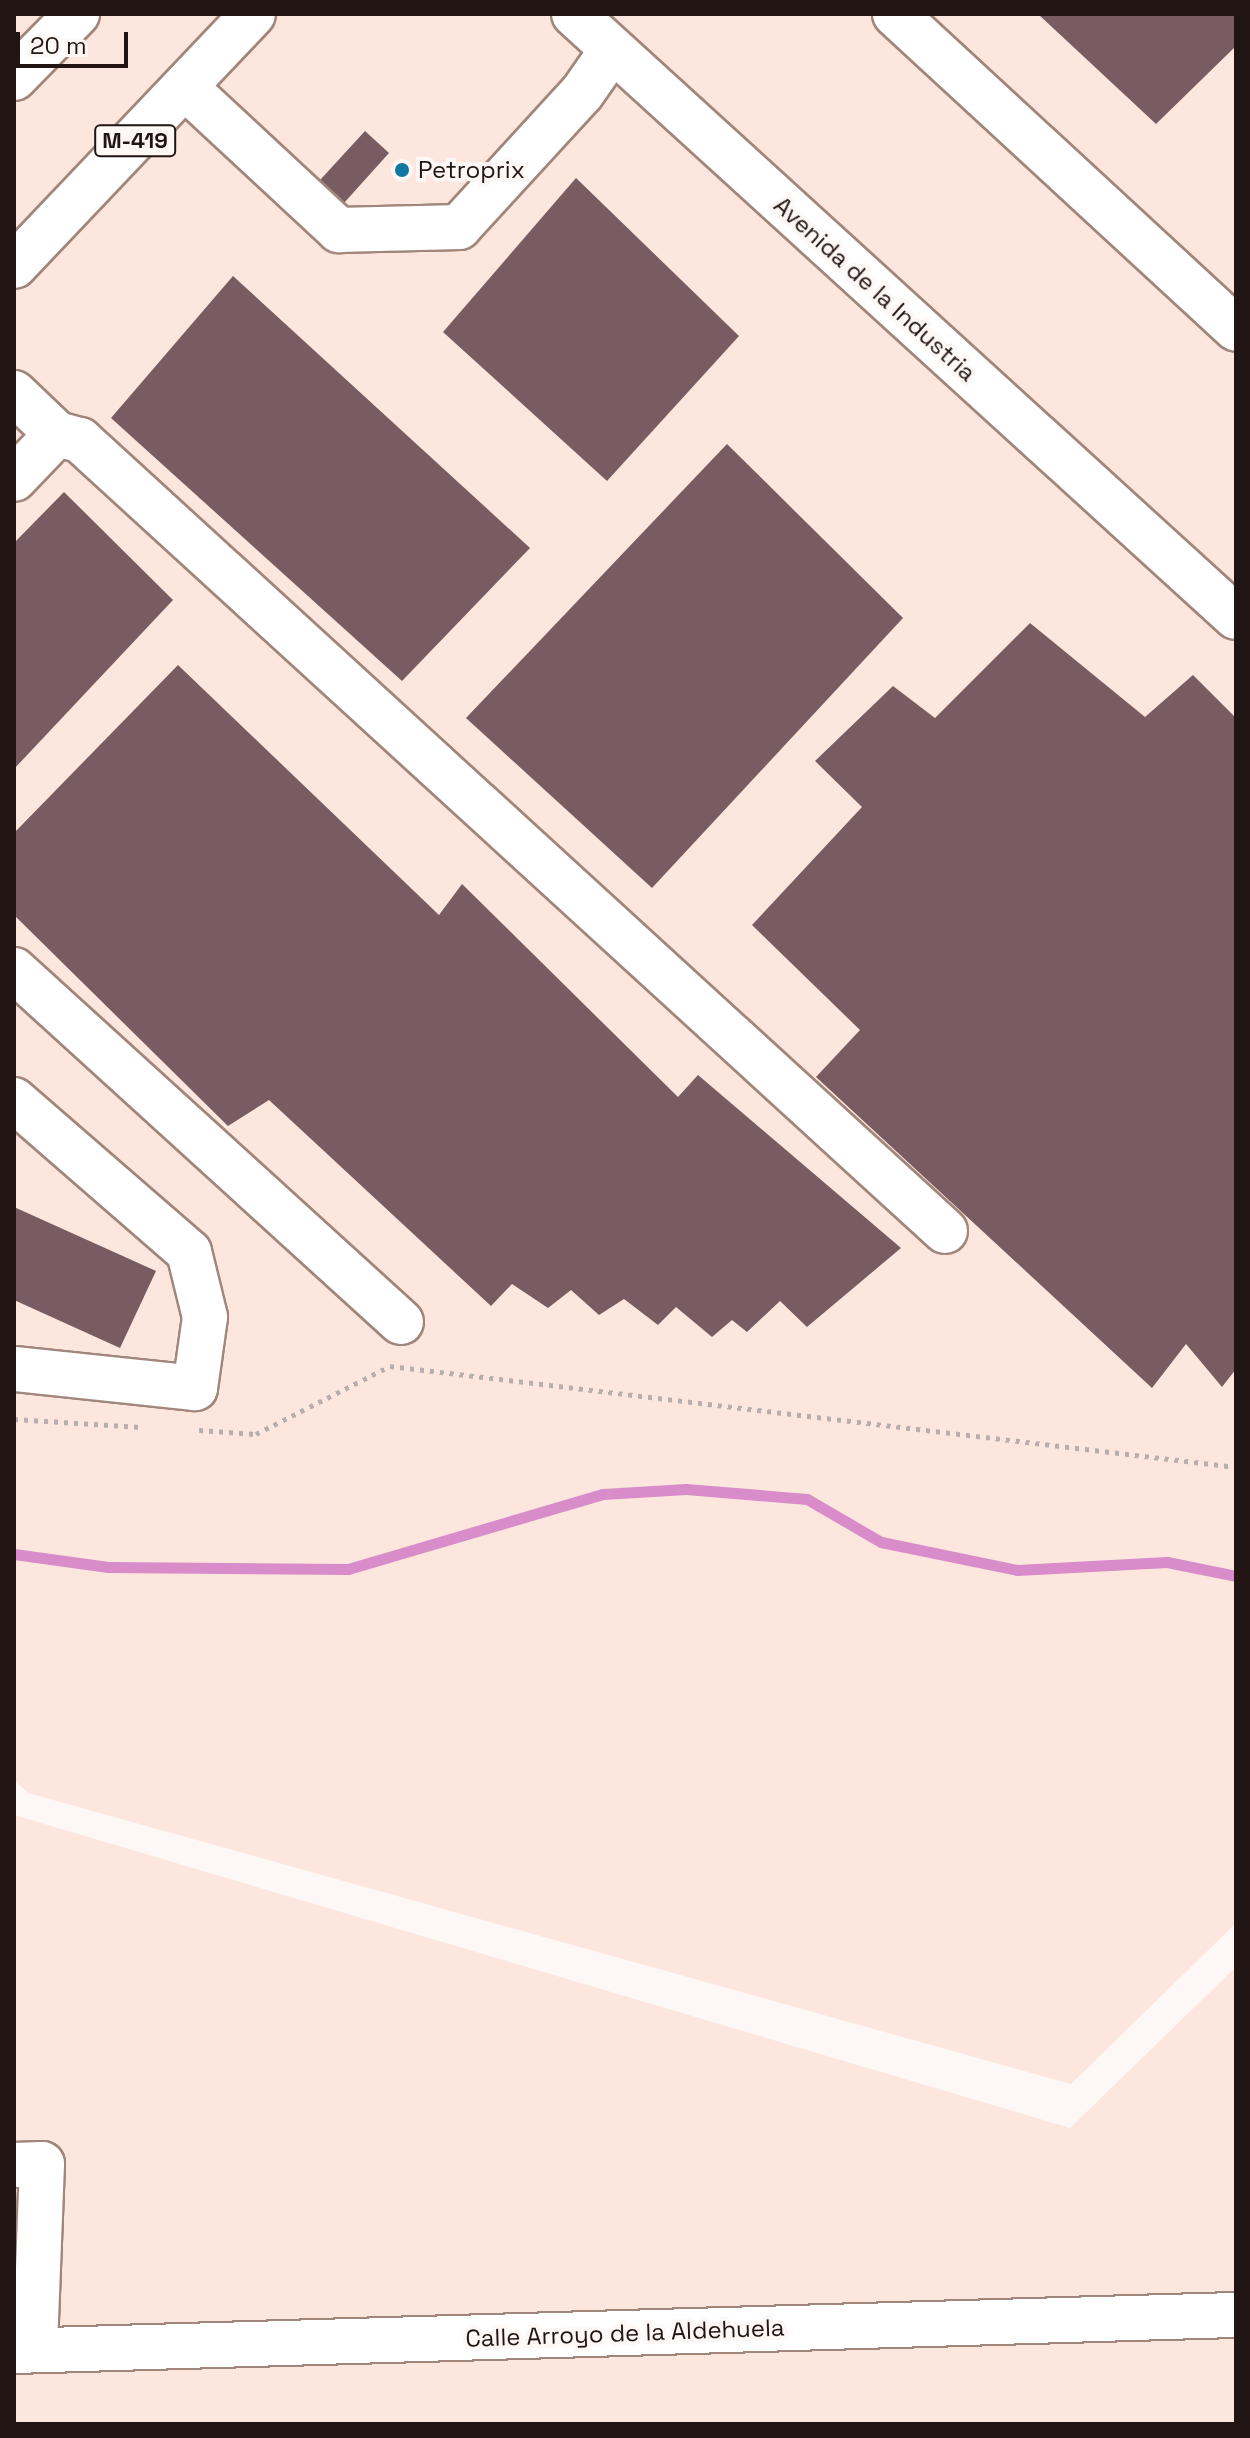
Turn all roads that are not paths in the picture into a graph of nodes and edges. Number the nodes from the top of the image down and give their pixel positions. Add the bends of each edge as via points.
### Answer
1 (77, 14) edge
2 (253, 14) edge
3 (574, 14) edge
4 (895, 14) edge
5 (612, 50) junction
6 (14, 78) edge
7 (186, 88) junction
8 (14, 266) edge
9 (1236, 329) edge
10 (14, 393) edge
11 (57, 434) junction
12 (14, 479) edge
13 (1177, 562) junction
14 (1236, 578) edge
15 (1236, 617) edge
16 (14, 970) edge
17 (14, 1100) edge
18 (945, 1231) dead end
19 (401, 1322) dead end
20 (14, 1369) edge
21 (14, 2165) edge
22 (1236, 2315) edge
23 (24, 2350) edge

1 - 6 street
2 - 7 street, M-419
3 - 5 street, Avenida de la Industria
4 - 9 street
5 - 7 street via 582,93 459,227 339,230
5 - 13 street, Avenida de la Industria
7 - 8 street, M-419
10 - 11 street
11 - 12 street
11 - 18 street via 80,440
13 - 14 street, Avenida de la Industria
13 - 15 street, Avenida de la Industria
16 - 19 street
17 - 20 street via 189,1252 205,1317 195,1388
21 - 23 street via 42,2164
22 - 23 street, Calle Arroyo de la Aldehuela

